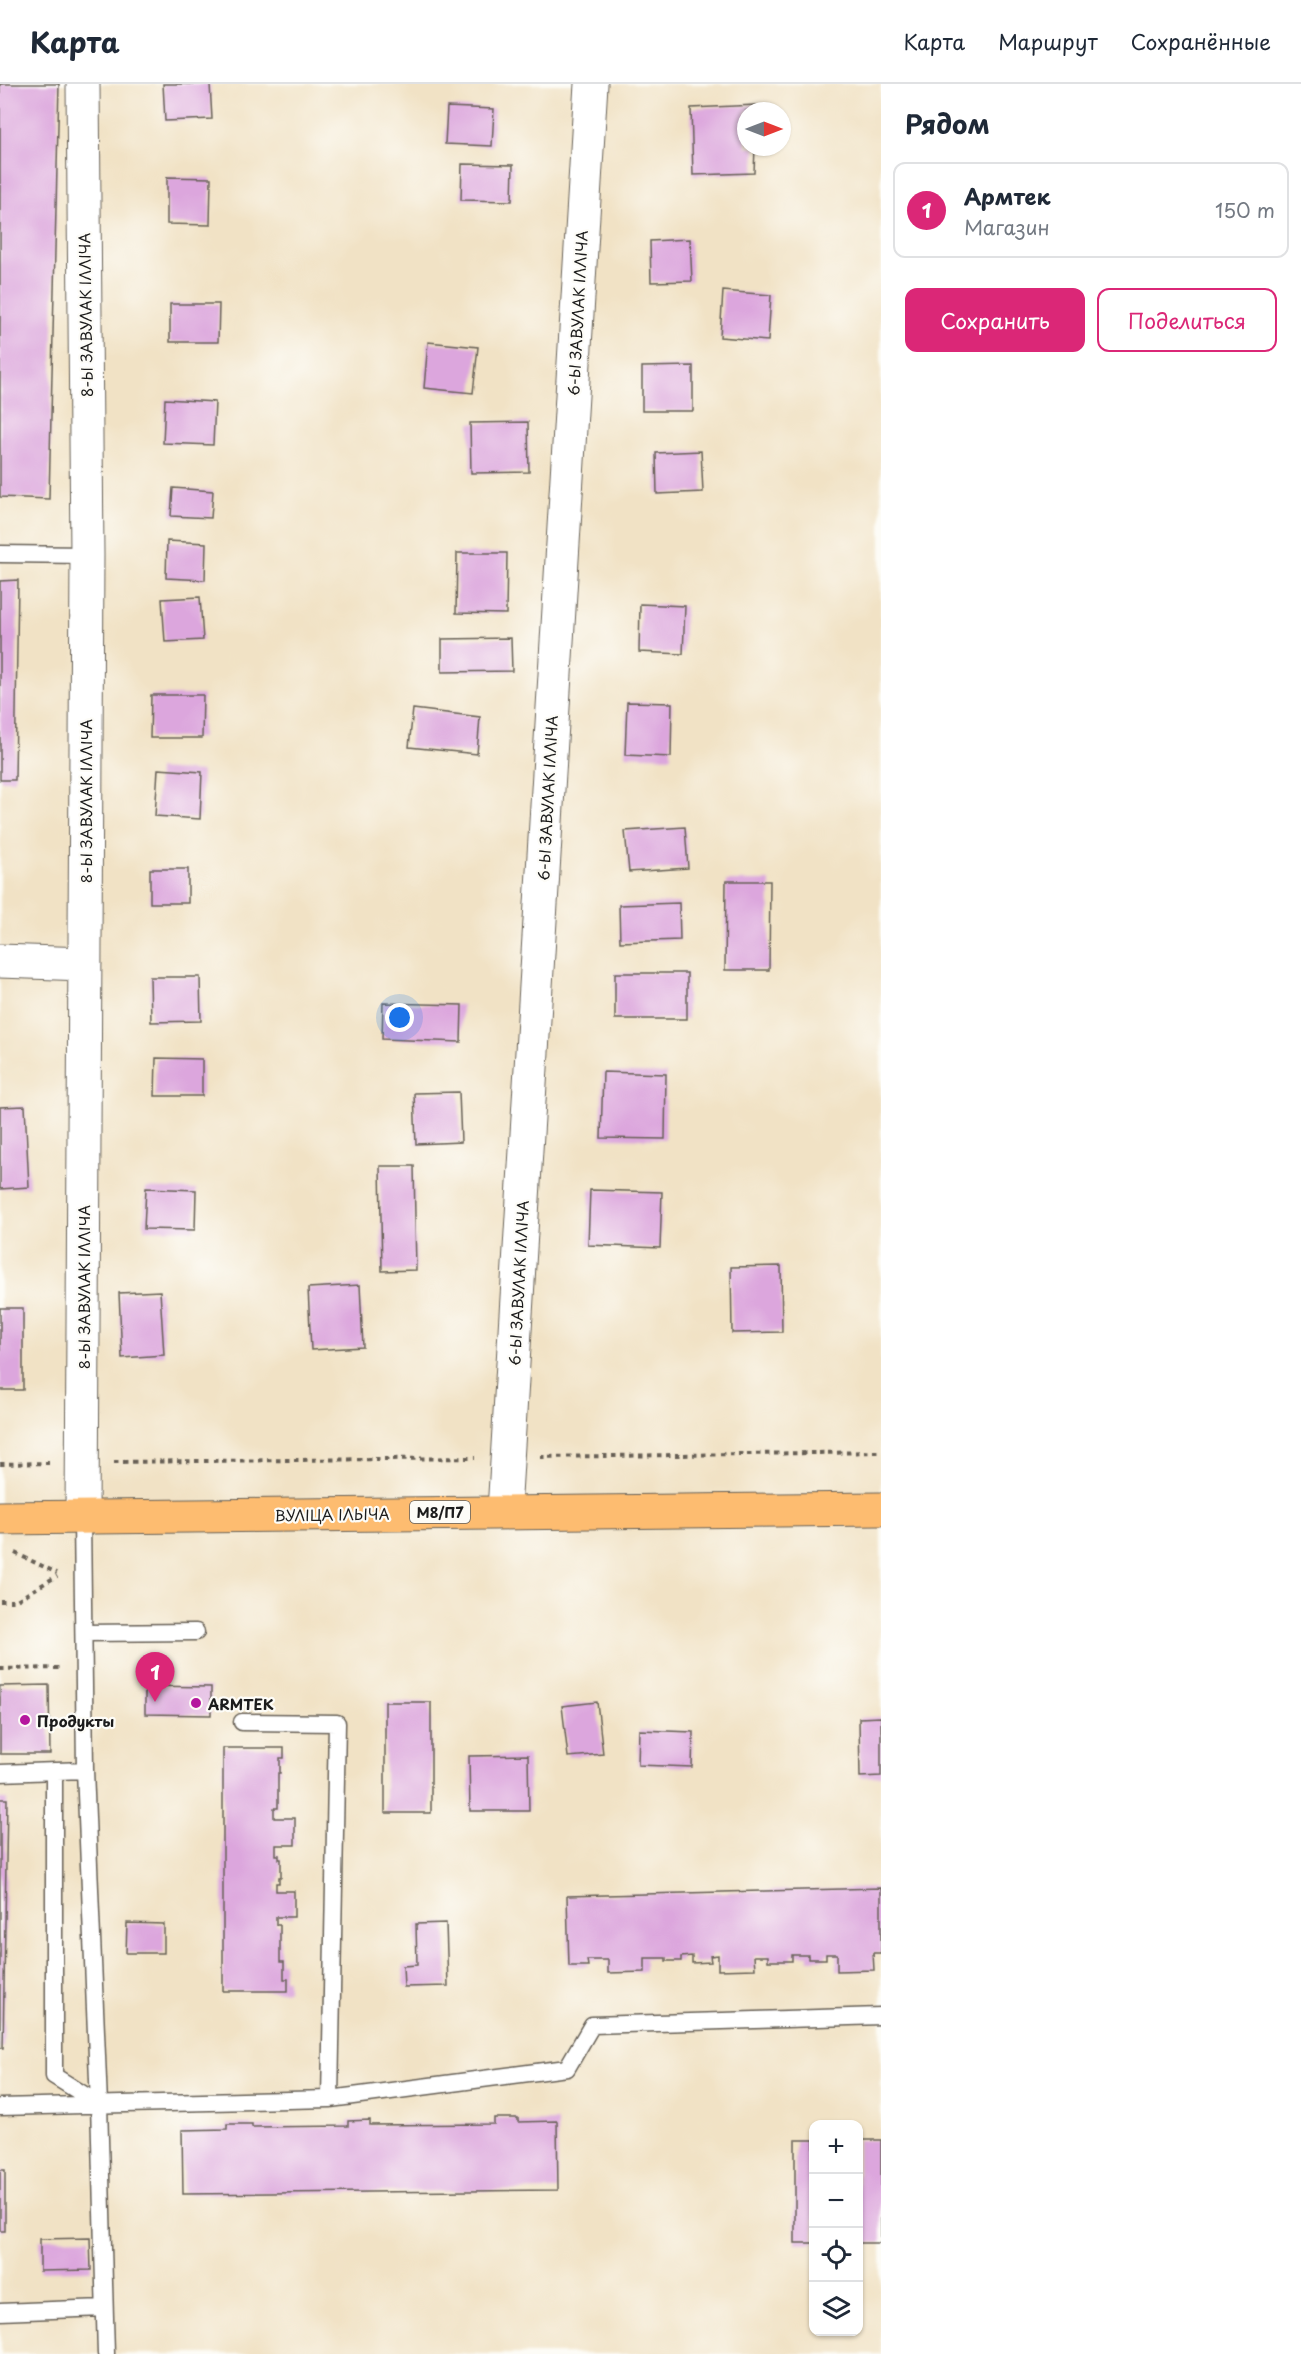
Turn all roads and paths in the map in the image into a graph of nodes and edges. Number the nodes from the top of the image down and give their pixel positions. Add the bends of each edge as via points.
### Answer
1 (82, 84) edge
2 (591, 84) edge
3 (0, 554) edge
4 (87, 555) junction
5 (0, 961) edge
6 (85, 964) junction
7 (881, 1452) edge
8 (507, 1458) junction
9 (82, 1462) junction
10 (0, 1464) edge
11 (881, 1509) edge
12 (504, 1511) junction
13 (0, 1518) edge
14 (82, 1518) junction
15 (7, 1552) dead end
16 (0, 1601) edge
17 (196, 1632) dead end
18 (85, 1633) junction
19 (85, 1668) junction
20 (0, 1669) edge
21 (242, 1722) dead end
22 (85, 1770) junction
23 (54, 1771) junction
24 (0, 1773) edge
25 (881, 2016) edge
26 (330, 2099) junction
27 (99, 2104) junction
28 (0, 2107) edge
29 (104, 2308) junction
30 (0, 2312) edge
31 (106, 2354) edge

1 - 4 street, 8-Ы ЗАВУЛАК ІЛЛІЧА
2 - 8 street, 6-Ы ЗАВУЛАК ІЛЛІЧА
3 - 4 lane
4 - 6 street, 8-Ы ЗАВУЛАК ІЛЛІЧА
5 - 6 street
6 - 9 street, 8-Ы ЗАВУЛАК ІЛЛІЧА
7 - 8 path
8 - 9 path
8 - 12 street, 6-Ы ЗАВУЛАК ІЛЛІЧА
9 - 10 path
9 - 14 street, 8-Ы ЗАВУЛАК ІЛЛІЧА
11 - 12 main road, ВУЛІЦА ІЛЬІЧА / М8/П7
12 - 14 main road, ВУЛІЦА ІЛЬІЧА / М8/П7
13 - 14 main road, ВУЛІЦА ІЛЬІЧА / М8/П7
14 - 18 lane
15 - 16 path via 60,1575 15,1601
17 - 18 lane
18 - 19 lane
19 - 20 path
19 - 22 lane
21 - 26 lane via 337,1723
22 - 23 lane
22 - 27 lane
23 - 24 lane
23 - 27 lane via 54,2076
25 - 26 lane via 592,2025 567,2068
26 - 27 lane
27 - 28 lane
27 - 29 lane
29 - 30 lane
29 - 31 lane

